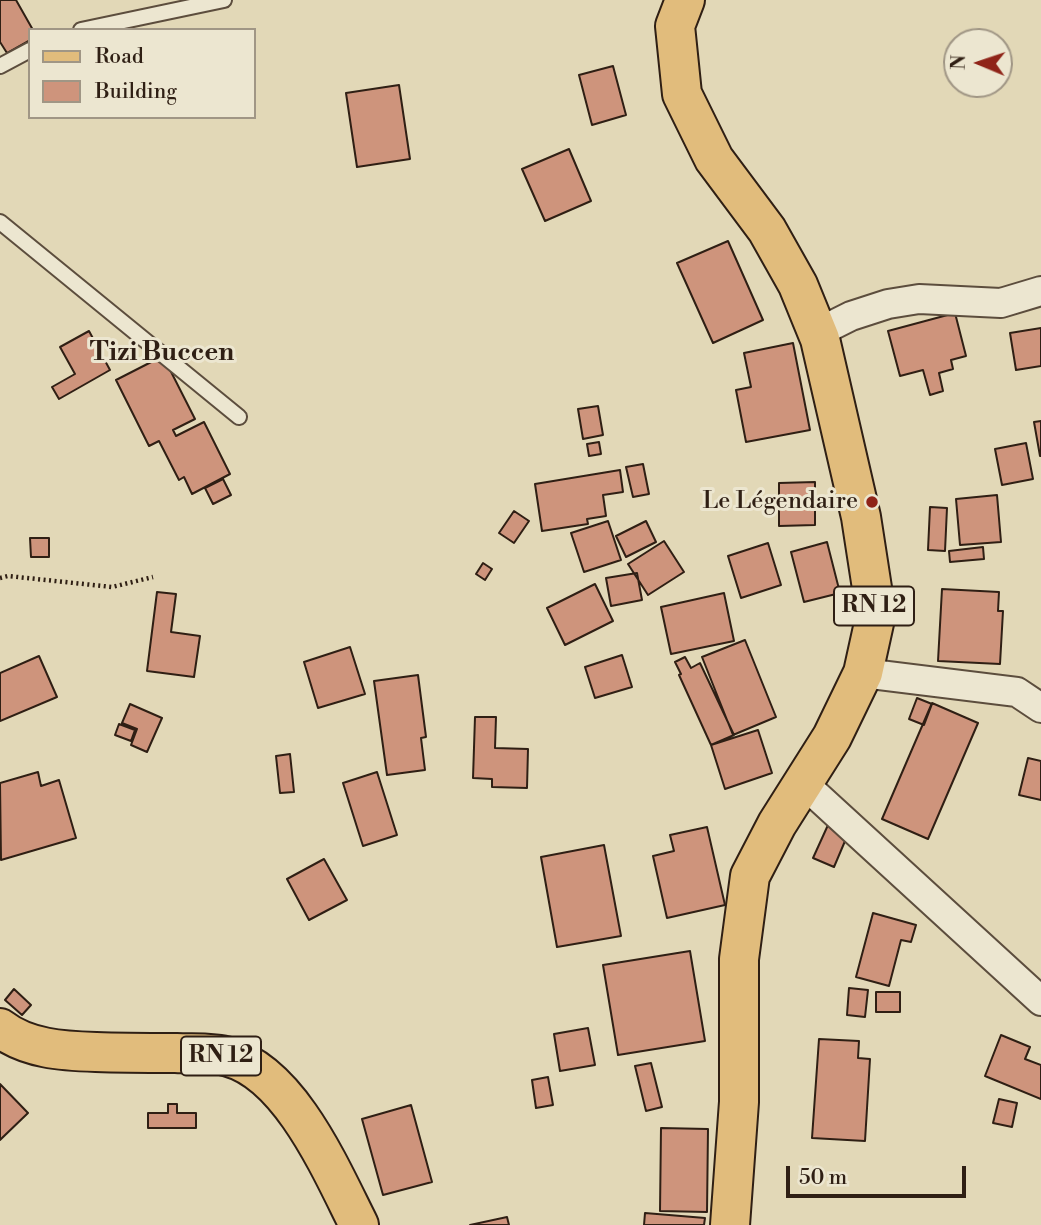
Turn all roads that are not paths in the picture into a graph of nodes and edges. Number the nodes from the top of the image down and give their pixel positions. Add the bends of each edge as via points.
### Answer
1 (224, 0) edge
2 (685, 0) edge
3 (90, 28) edge
4 (28, 51) edge
5 (0, 66) edge
6 (0, 222) edge
7 (1041, 291) edge
8 (817, 332) junction
9 (239, 417) dead end
10 (863, 673) junction
11 (1041, 708) edge
12 (803, 783) junction
13 (1041, 1001) edge
14 (0, 1028) edge
15 (359, 1225) edge
16 (730, 1225) edge

1 - 3 lane
2 - 8 main road, RN 12 via 675,26 682,94 713,159 767,230 792,274
4 - 5 lane
6 - 9 lane
7 - 8 street via 1001,303 919,299 888,304
8 - 10 main road, RN 12 via 861,517 876,614
10 - 11 street via 1017,692
10 - 12 main road, RN 12
12 - 13 street
12 - 16 main road, RN 12 via 750,876 739,959 738,1102
14 - 15 main road, RN 12 via 58,1051 230,1057 261,1073 294,1107 319,1145

